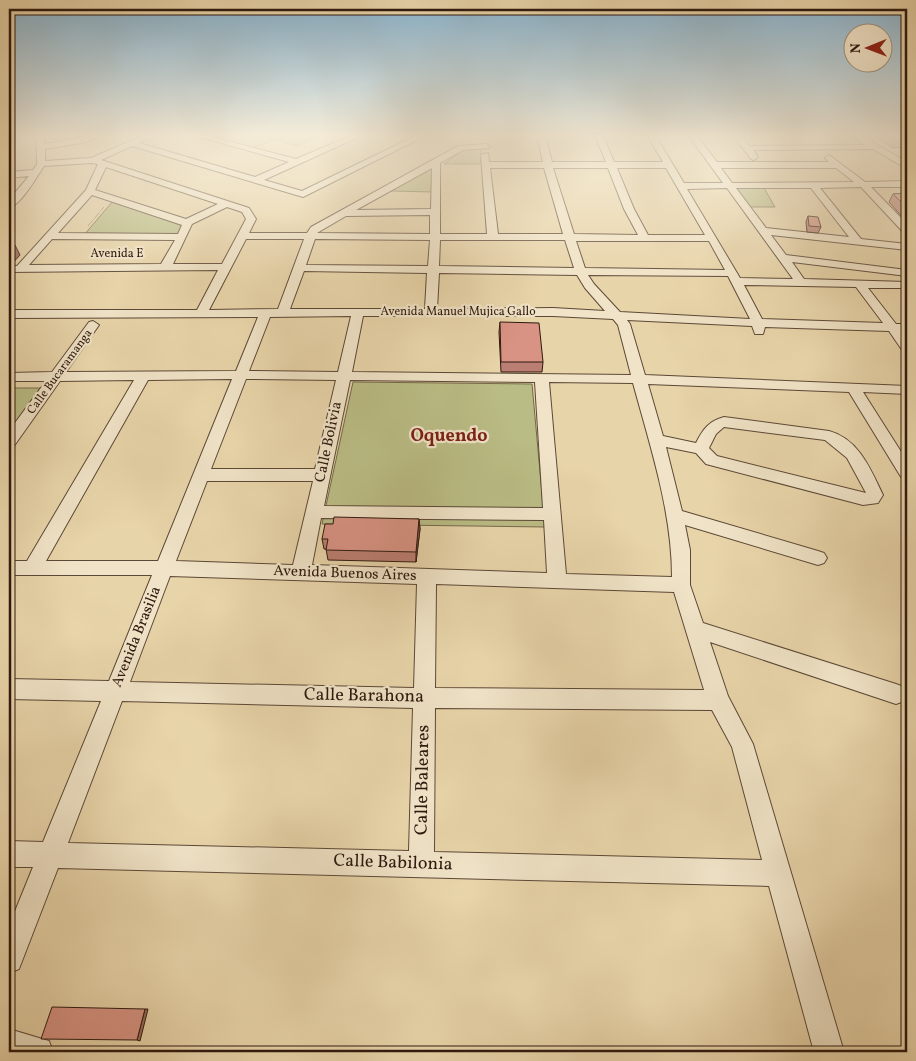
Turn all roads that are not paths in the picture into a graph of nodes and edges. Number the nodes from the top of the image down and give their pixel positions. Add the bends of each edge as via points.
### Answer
1 (26, 185) edge
2 (92, 185) edge
3 (167, 185) edge
4 (271, 185) edge
5 (322, 185) edge
6 (395, 185) edge
7 (436, 185) edge
8 (487, 185) edge
9 (553, 185) edge
10 (620, 185) edge
11 (735, 185) edge
12 (808, 185) edge
13 (864, 185) junction
14 (885, 185) edge
15 (680, 186) joint
16 (729, 186) junction
17 (814, 186) junction
18 (90, 191) junction
19 (226, 204) junction
20 (9, 205) edge
21 (436, 212) junction
22 (343, 213) junction
23 (187, 223) junction
24 (907, 230) edge
25 (763, 231) junction
26 (311, 235) junction
27 (48, 236) junction
28 (243, 236) junction
29 (436, 236) junction
30 (181, 237) junction
31 (493, 237) junction
32 (571, 237) junction
33 (644, 237) junction
34 (712, 238) junction
35 (858, 242) junction
36 (907, 247) edge
37 (783, 258) junction
38 (225, 267) junction
39 (165, 268) junction
40 (300, 268) junction
41 (14, 269) edge
42 (433, 269) junction
43 (581, 272) junction
44 (907, 274) edge
45 (734, 277) junction
46 (800, 281) junction
47 (859, 283) junction
48 (907, 285) edge
49 (431, 312) junction
50 (9, 314) edge
51 (202, 314) junction
52 (270, 317) junction
53 (356, 318) junction
54 (620, 319) junction
55 (93, 325) junction
56 (9, 326) edge
57 (759, 327) junction
58 (892, 328) junction
59 (906, 338) edge
60 (241, 375) junction
61 (143, 376) junction
62 (344, 376) junction
63 (9, 377) edge
64 (56, 377) junction
65 (542, 378) junction
66 (638, 379) junction
67 (854, 389) junction
68 (907, 390) edge
69 (656, 440) junction
70 (9, 442) edge
71 (701, 449) junction
72 (907, 473) edge
73 (201, 475) junction
74 (322, 475) junction
75 (314, 512) junction
76 (552, 514) junction
77 (674, 515) junction
78 (818, 558) dead end
79 (9, 568) edge
80 (32, 568) junction
81 (164, 568) junction
82 (301, 572) junction
83 (427, 576) junction
84 (557, 580) junction
85 (681, 584) junction
86 (695, 629) junction
87 (9, 689) edge
88 (116, 690) junction
89 (896, 694) dead end
90 (424, 698) junction
91 (718, 700) junction
92 (9, 854) edge
93 (50, 854) junction
94 (421, 864) junction
95 (778, 874) junction
96 (9, 959) edge
97 (9, 1044) edge
98 (38, 1052) edge
99 (829, 1052) edge

1 - 20 street
2 - 18 street
3 - 19 street
4 - 5 street via 303,194
6 - 22 street
7 - 21 street
8 - 31 street
9 - 32 street
10 - 33 street
11 - 16 street
12 - 17 street
13 - 14 street
13 - 17 street
13 - 24 street
15 - 16 street
15 - 34 street
16 - 25 street
17 - 35 street
18 - 23 street
18 - 27 street
19 - 23 street
19 - 28 street via 246,210 250,215
21 - 22 street
21 - 29 street
22 - 26 street via 315,229
23 - 30 street
25 - 35 street
25 - 37 street
26 - 28 street
26 - 29 street
26 - 40 street, Avenida Brasilia
27 - 30 street
27 - 41 street
28 - 38 street
29 - 31 street
29 - 42 street
30 - 39 street
31 - 32 street
32 - 33 street
32 - 43 street
33 - 34 street
34 - 45 street
35 - 36 street
37 - 44 street
37 - 46 street
38 - 39 street, Avenida E
38 - 51 street
39 - 41 street, Avenida E
40 - 42 street
40 - 52 street, Avenida Brasilia
42 - 43 street
42 - 49 street
43 - 45 street
43 - 54 street via 589,286
45 - 46 street
45 - 57 street
46 - 47 street
47 - 48 street
47 - 58 street
49 - 53 street, Avenida Manuel Mujica Gallo
49 - 54 street, Avenida Manuel Mujica Gallo via 554,312
50 - 51 street, Avenida Manuel Mujica Gallo
51 - 52 street, Avenida Manuel Mujica Gallo
52 - 53 street, Avenida Manuel Mujica Gallo
52 - 53 street, Avenida Manuel Mujica Gallo
52 - 55 street, Avenida Manuel Mujica Gallo
52 - 60 street, Avenida Brasilia
53 - 54 street, Avenida Manuel Mujica Gallo
53 - 62 street, Calle Bolivia
54 - 57 street, Avenida Manuel Mujica Gallo
54 - 66 street
55 - 56 street, Avenida Manuel Mujica Gallo
55 - 64 street, Calle Bucaramanga
57 - 58 street, Avenida Manuel Mujica Gallo
57 - 59 street, Avenida Manuel Mujica Gallo
58 - 59 street, Avenida Manuel Mujica Gallo
60 - 61 street
60 - 62 street
60 - 73 street, Avenida Brasilia
61 - 64 street
61 - 80 street
62 - 65 street
62 - 74 street, Calle Bolivia
63 - 64 street
64 - 70 street, Calle Bucaramanga
65 - 66 street
65 - 76 street
66 - 67 street
66 - 69 street
67 - 68 street
67 - 72 street
69 - 71 street
69 - 77 street
71 - 71 street via 712,460 863,499 872,499 875,495 855,454 829,436 724,422 711,428
73 - 74 street
73 - 81 street, Avenida Brasilia
74 - 75 street, Calle Bolivia
75 - 76 street
75 - 82 street, Calle Bolivia
76 - 84 street
77 - 78 street
77 - 85 street via 681,550
79 - 80 street, Avenida Buenos Aires
80 - 81 street, Avenida Buenos Aires
81 - 82 street, Avenida Buenos Aires
81 - 88 street, Avenida Brasilia
82 - 83 street, Avenida Buenos Aires
83 - 84 street, Avenida Buenos Aires
83 - 90 street, Calle Baleares
84 - 85 street, Avenida Buenos Aires
85 - 86 street
86 - 89 street
86 - 91 street
87 - 88 street, Calle Barahona
88 - 90 street, Calle Barahona
88 - 93 street, Avenida Brasilia
90 - 91 street, Calle Barahona
90 - 94 street, Calle Baleares
91 - 95 street via 742,744
92 - 93 street, Calle Babilonia
93 - 94 street, Calle Babilonia
93 - 96 street, Avenida Brasilia
94 - 95 street, Calle Babilonia
95 - 99 street
97 - 98 street

